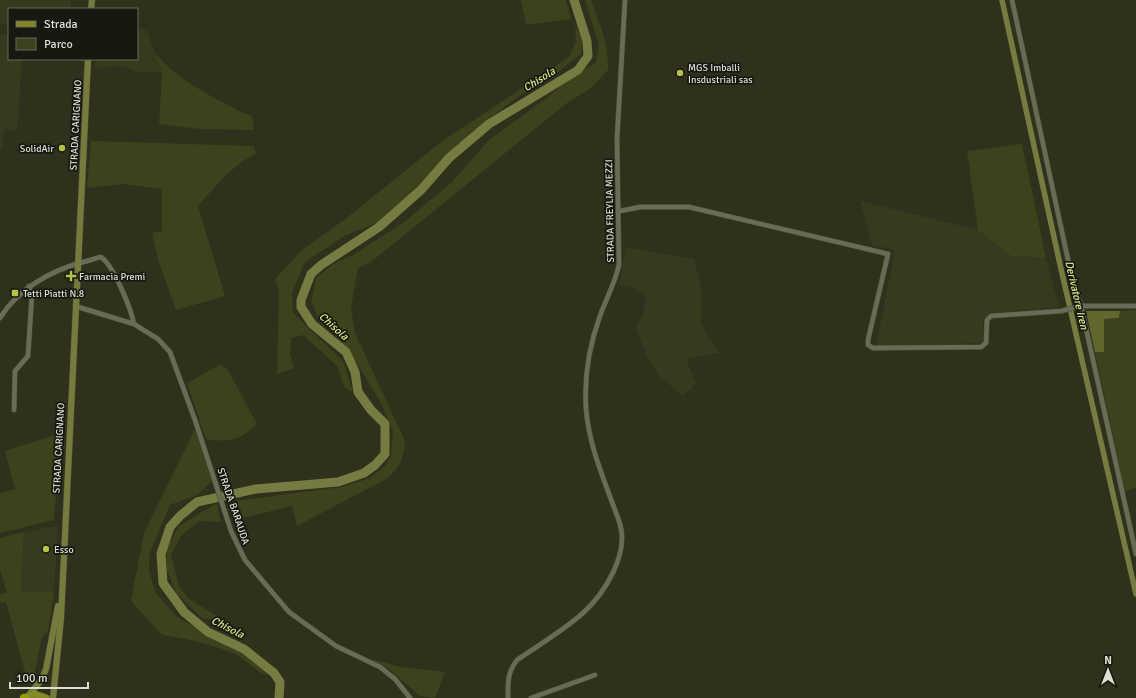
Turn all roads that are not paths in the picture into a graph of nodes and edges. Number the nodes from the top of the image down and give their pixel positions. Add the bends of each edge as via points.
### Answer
1 (625, 0) edge
2 (1012, 0) edge
3 (88, 60) edge
4 (620, 211) junction
5 (77, 264) junction
6 (30, 286) junction
7 (76, 306) junction
8 (1081, 306) junction
9 (1136, 306) edge
10 (0, 318) edge
11 (134, 324) junction
12 (14, 410) dead end
13 (1136, 554) edge
14 (61, 590) junction
15 (595, 675) dead end
16 (26, 697) edge
17 (46, 698) edge
18 (53, 698) edge
19 (409, 698) edge
20 (508, 698) edge
21 (531, 698) edge

1 - 4 street, STRADA FREYLIA MEZZI via 617,139
2 - 8 street via 1070,270
3 - 5 main road, STRADA CARIGNANO
4 - 8 street via 640,208 689,208 888,254 868,340 868,346 873,348 981,347 986,343 987,320 991,316 1061,311
4 - 20 street, STRADA FREYLIA MEZZI via 619,265 616,281 600,315 590,349 586,389 588,427 596,459 620,526 622,551 610,577 584,612 517,660 510,669
5 - 6 street via 50,274
5 - 7 main road, STRADA CARIGNANO
5 - 11 street via 101,257 105,260 132,311
6 - 10 street via 8,306
6 - 12 street via 32,294 28,356 15,371
7 - 11 street, STRADA BARAUDA
7 - 14 main road, STRADA CARIGNANO
8 - 9 street
8 - 13 street
11 - 19 street, STRADA BARAUDA via 158,339 170,352 231,531 245,560 289,612 336,646 380,667 395,679
14 - 16 main road via 46,669 42,679
14 - 18 main road via 61,618
15 - 21 street
16 - 17 main road via 40,695

